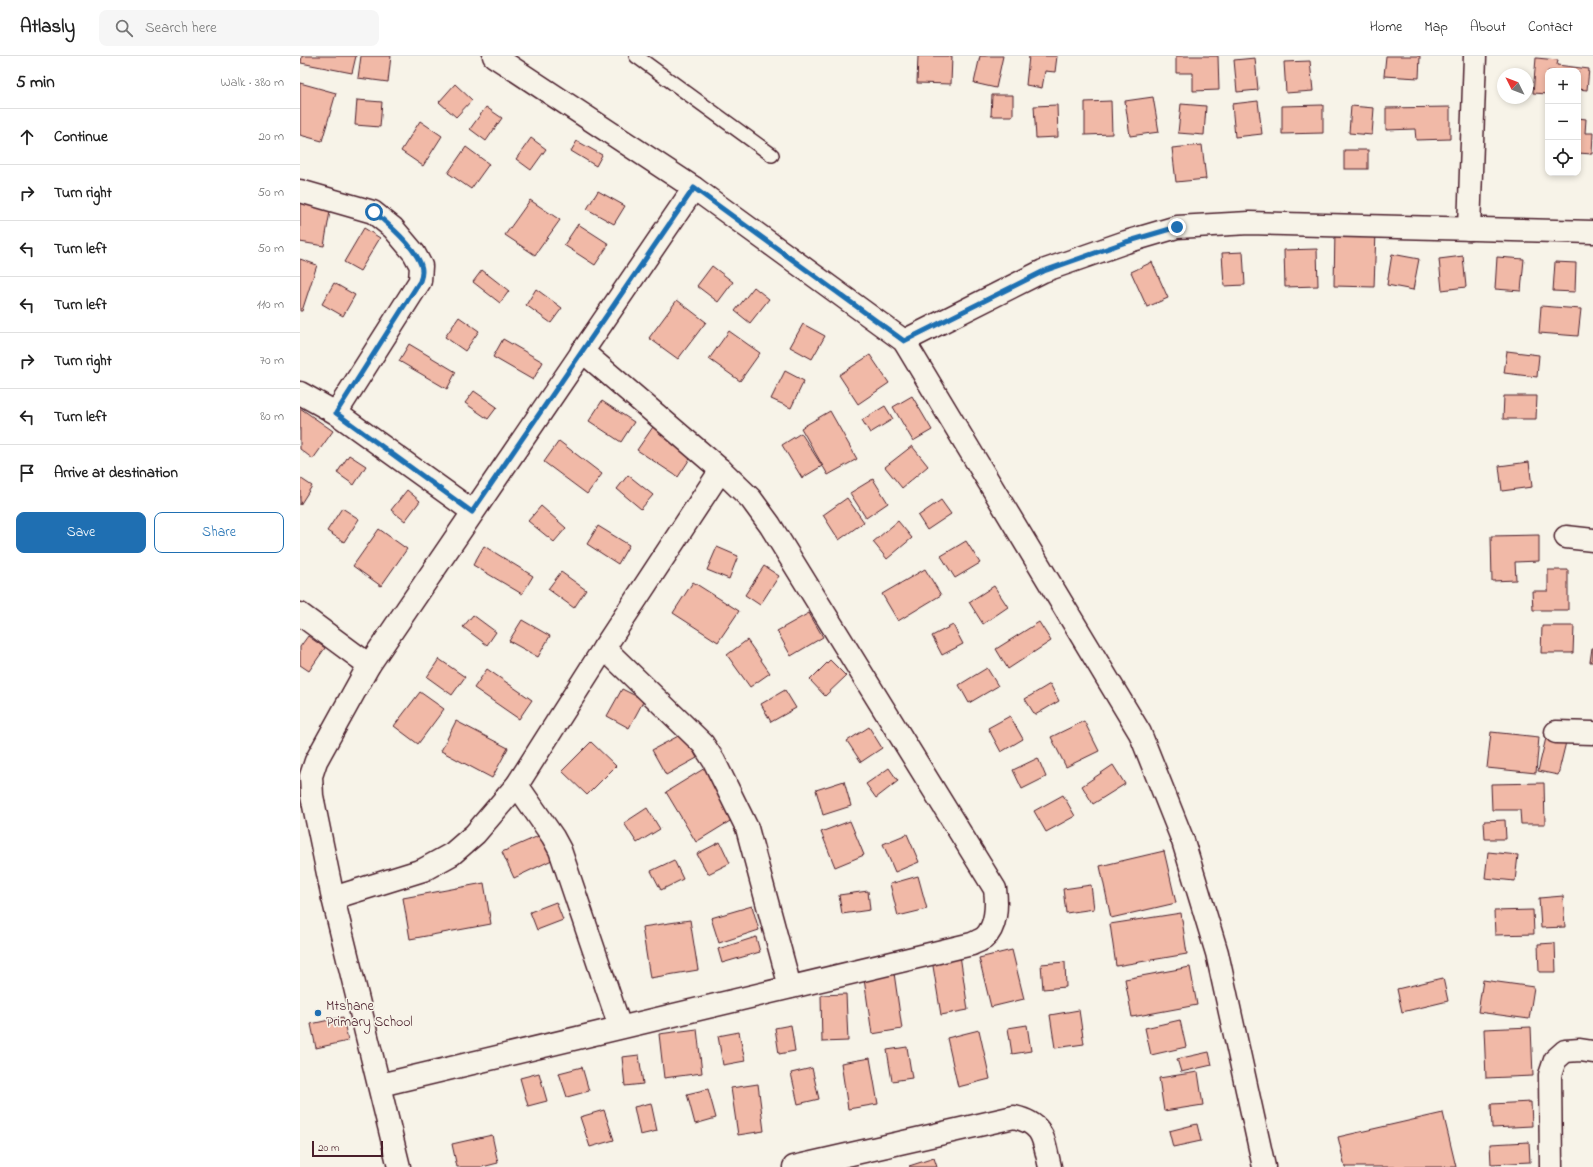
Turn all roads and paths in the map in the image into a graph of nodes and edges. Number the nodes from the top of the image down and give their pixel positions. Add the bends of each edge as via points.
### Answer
1 (636, 56) edge
2 (1474, 56) edge
3 (501, 58) edge
4 (772, 156) dead end
5 (694, 188) junction
6 (300, 191) edge
7 (1469, 229) junction
8 (1593, 232) edge
9 (904, 341) junction
10 (582, 351) junction
11 (300, 393) edge
12 (336, 413) junction
13 (720, 470) junction
14 (472, 512) junction
15 (1566, 537) dead end
16 (1593, 540) edge
17 (300, 614) edge
18 (604, 648) junction
19 (369, 665) junction
20 (1556, 732) dead end
21 (1593, 732) edge
22 (517, 785) junction
23 (334, 898) junction
24 (790, 987) junction
25 (620, 1027) junction
26 (1593, 1052) edge
27 (380, 1085) junction
28 (399, 1167) edge
29 (794, 1167) edge
30 (1050, 1167) edge
31 (1264, 1167) edge
32 (1551, 1167) edge

1 - 4 lane
2 - 7 street
3 - 5 street
5 - 9 street
5 - 10 street
6 - 12 street via 374,212 393,228 421,266 420,281
7 - 8 street
7 - 9 street via 1249,223 1177,227 1044,271
9 - 31 street via 1140,733 1183,841 1217,954
10 - 13 street
10 - 14 street
11 - 12 street
12 - 14 street
13 - 18 street
13 - 24 street via 751,500 770,525 995,889 995,919 984,938 978,941
14 - 19 street
15 - 16 street
17 - 19 street
18 - 22 street
18 - 24 street via 703,744 714,761 747,828
19 - 23 street via 316,761 311,776 312,796
20 - 21 street
22 - 23 street via 475,834 452,854 423,870
22 - 25 street via 560,850
23 - 27 street
24 - 25 street
25 - 27 street
26 - 32 street via 1565,1051 1555,1060 1550,1075
27 - 28 street
29 - 30 street via 1014,1117 1035,1124 1041,1133

